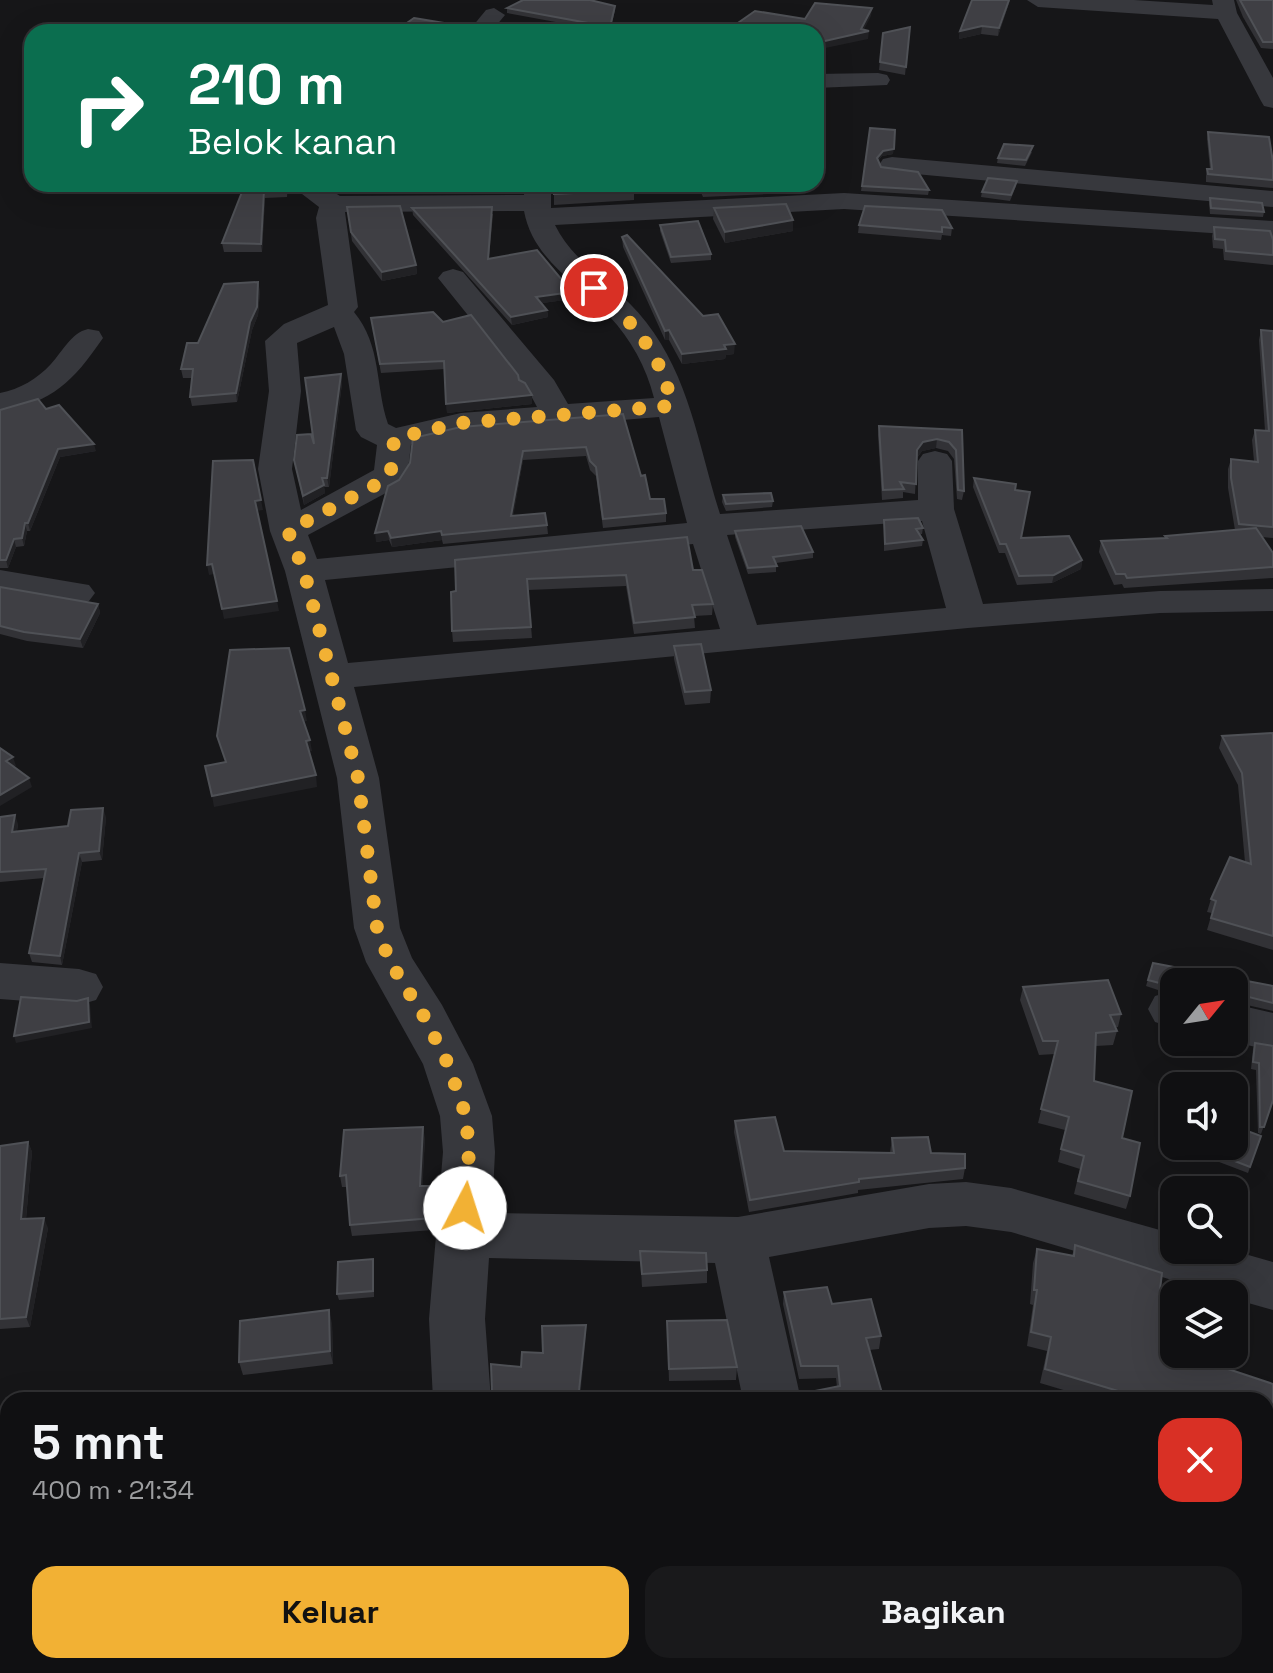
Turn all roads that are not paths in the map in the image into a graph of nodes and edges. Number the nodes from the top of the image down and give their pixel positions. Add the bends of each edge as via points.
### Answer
1 (1038, 0) edge
2 (1224, 6) edge
3 (878, 80) dead end
4 (824, 81) edge
5 (1272, 96) edge
6 (892, 165) edge
7 (318, 194) edge
8 (1273, 199) edge
9 (538, 201) edge
10 (1273, 229) edge
11 (453, 278) dead end
12 (338, 312) junction
13 (88, 338) dead end
14 (0, 403) edge
15 (671, 406) junction
16 (557, 414) junction
17 (394, 440) junction
18 (935, 461) dead end
19 (936, 509) junction
20 (705, 529) junction
21 (288, 531) junction
22 (304, 571) junction
23 (0, 581) edge
24 (76, 593) dead end
25 (1273, 600) edge
26 (968, 617) junction
27 (742, 638) junction
28 (333, 677) junction
29 (0, 981) edge
30 (79, 987) dead end
31 (1248, 1026) edge
32 (1273, 1032) edge
33 (462, 1235) junction
34 (738, 1240) junction
35 (1273, 1286) edge
36 (462, 1392) edge
37 (770, 1392) edge

1 - 2 street
2 - 5 street
3 - 4 street
6 - 8 street
7 - 9 street
7 - 12 street via 330,218 344,301
9 - 10 street via 844,201
9 - 15 street via 548,242 624,314 653,354
11 - 16 street via 537,379
12 - 17 street via 357,339 373,430
12 - 21 street via 281,341 285,391 275,469
13 - 14 street via 53,382 39,392
15 - 16 street
15 - 20 street
16 - 17 street via 461,423
17 - 21 street via 385,480
18 - 19 street
19 - 20 street
19 - 26 street
20 - 22 street
20 - 27 street
21 - 22 street
22 - 28 street
23 - 24 street
25 - 26 street via 1160,602
26 - 27 street
27 - 28 street
28 - 33 street via 358,778 377,928 390,962 448,1064 466,1116 469,1152
29 - 30 street
31 - 32 street
33 - 34 street
33 - 36 street via 457,1319
34 - 35 street via 966,1204 1011,1210
34 - 37 street

